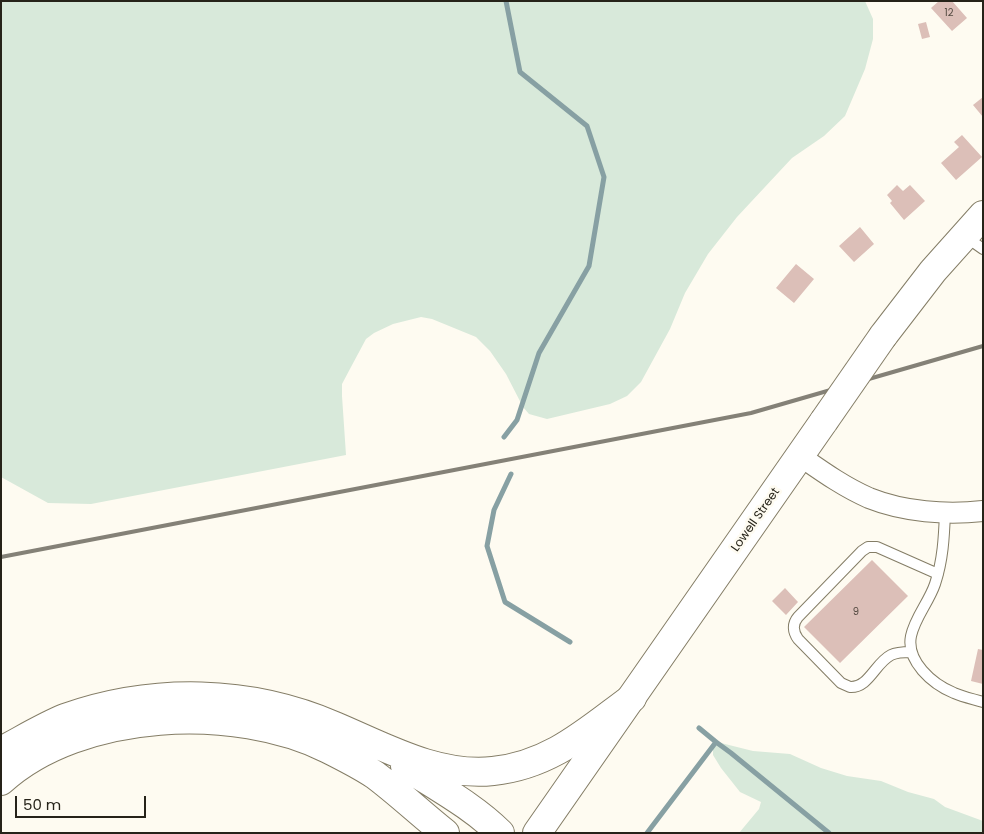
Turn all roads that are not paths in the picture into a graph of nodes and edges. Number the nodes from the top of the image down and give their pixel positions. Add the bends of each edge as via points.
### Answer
1 (983, 215) edge
2 (973, 242) edge
3 (800, 456) junction
4 (983, 510) edge
5 (945, 513) junction
6 (938, 574) junction
7 (911, 652) junction
8 (632, 698) junction
9 (983, 702) edge
10 (363, 738) junction
11 (1, 751) edge
12 (1, 781) edge
13 (386, 784) junction
14 (414, 833) edge
15 (445, 833) edge
16 (500, 833) edge
17 (537, 833) edge

1 - 2 main road, Lowell Street
2 - 3 main road, Lowell Street, bridge via 914,295
3 - 5 street via 832,479 870,498
3 - 8 main road, Lowell Street
4 - 5 street
5 - 6 lane
6 - 7 lane via 914,627
6 - 7 lane via 877,547 868,547 798,617 794,625 798,639 844,685 850,687 862,685 890,656
7 - 9 lane via 918,665 946,689
8 - 10 main road via 559,751 523,765 493,771 461,771 435,765
8 - 17 main road, Lowell Street
10 - 11 main road via 271,704 180,696 142,699 66,718
10 - 16 main road via 462,802
12 - 13 main road via 30,760 67,742 101,730 173,719 240,723 294,735 329,749
13 - 14 main road
13 - 15 main road

